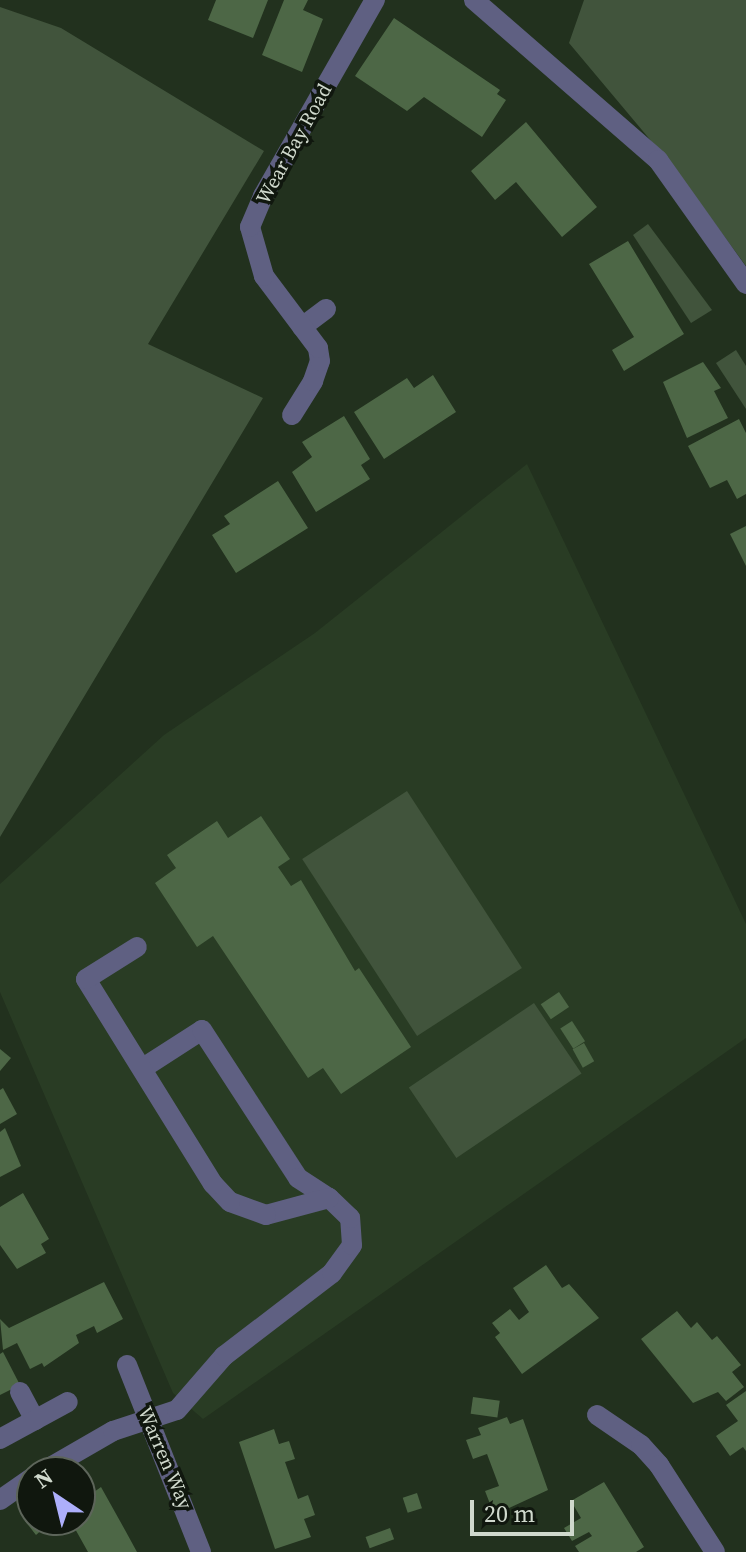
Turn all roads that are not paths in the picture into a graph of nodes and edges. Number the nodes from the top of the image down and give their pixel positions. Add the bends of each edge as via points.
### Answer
1 (375, 0) edge
2 (474, 0) edge
3 (501, 8) edge
4 (746, 284) edge
5 (326, 309) dead end
6 (302, 327) junction
7 (292, 415) dead end
8 (137, 947) dead end
9 (143, 1068) junction
10 (329, 1198) junction
11 (127, 1365) dead end
12 (20, 1392) dead end
13 (68, 1402) dead end
14 (597, 1415) dead end
15 (148, 1418) junction
16 (35, 1420) junction
17 (0, 1439) edge
18 (70, 1456) edge
19 (201, 1552) edge
20 (715, 1552) edge

1 - 6 street, Wear Bay Road via 250,227 264,276
2 - 3 street
3 - 4 street via 658,160
5 - 6 street
6 - 7 street, Wear Bay Road via 318,348 320,361
8 - 9 street via 86,979
9 - 10 street via 230,1202 266,1215
9 - 10 street via 202,1030 298,1178
10 - 15 street via 350,1218 352,1245 345,1260 224,1356 177,1410
11 - 15 street, Warren Way
12 - 16 street
13 - 16 street
14 - 20 street via 641,1445 659,1465
15 - 18 street
15 - 19 street, Warren Way
16 - 17 street

